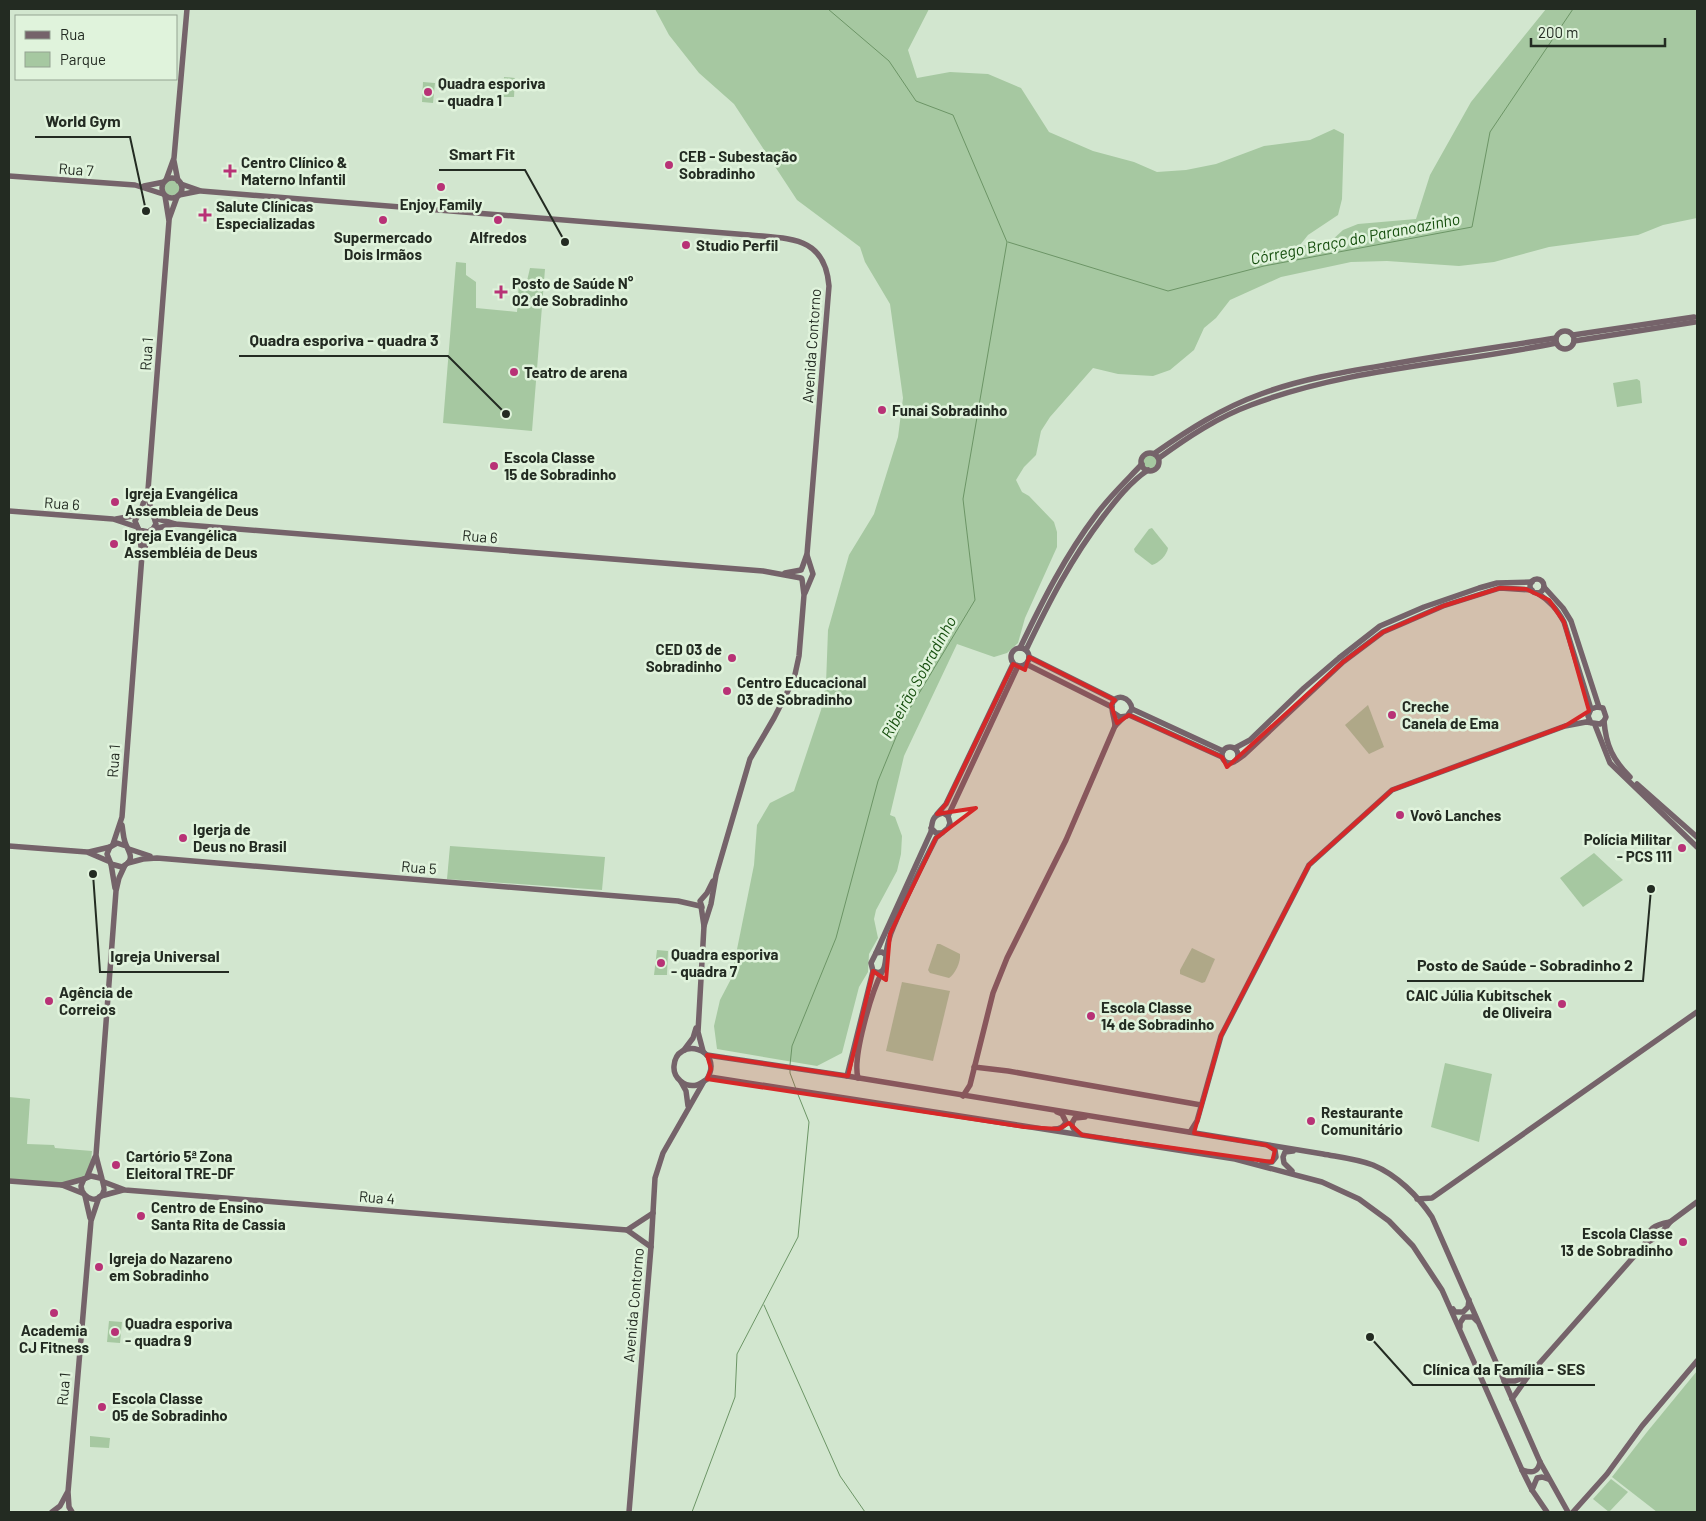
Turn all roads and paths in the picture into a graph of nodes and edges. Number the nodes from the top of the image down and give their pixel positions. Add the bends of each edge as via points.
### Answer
1 (187, 9) edge
2 (174, 158) junction
3 (9, 176) edge
4 (165, 181) junction
5 (180, 183) junction
6 (142, 186) junction
7 (202, 191) junction
8 (164, 195) junction
9 (178, 196) junction
10 (169, 221) junction
11 (1697, 310) edge
12 (1695, 321) edge
13 (1573, 338) junction
14 (1556, 340) junction
15 (1157, 456) junction
16 (1142, 464) junction
17 (1148, 470) junction
18 (148, 490) junction
19 (9, 511) edge
20 (139, 514) junction
21 (154, 516) junction
22 (113, 519) junction
23 (175, 524) junction
24 (138, 528) junction
25 (152, 530) junction
26 (807, 554) junction
27 (142, 555) junction
28 (810, 568) junction
29 (801, 569) junction
30 (783, 573) junction
31 (801, 578) junction
32 (810, 579) junction
33 (1532, 582) junction
34 (1544, 587) junction
35 (1535, 591) junction
36 (804, 595) junction
37 (1023, 649) junction
38 (1029, 657) junction
39 (1026, 664) junction
40 (1016, 665) junction
41 (1115, 700) junction
42 (1599, 707) junction
43 (1113, 710) junction
44 (1590, 710) junction
45 (1128, 714) junction
46 (1604, 721) junction
47 (1593, 724) junction
48 (1115, 726) junction
49 (1565, 726) junction
50 (1234, 748) junction
51 (1222, 754) junction
52 (1236, 760) junction
53 (937, 814) junction
54 (948, 816) junction
55 (121, 820) junction
56 (931, 828) junction
57 (942, 833) junction
58 (1697, 837) edge
59 (9, 846) edge
60 (112, 846) junction
61 (1697, 847) edge
62 (128, 848) junction
63 (87, 852) junction
64 (157, 858) junction
65 (110, 863) junction
66 (126, 864) junction
67 (716, 875) junction
68 (116, 891) junction
69 (702, 898) junction
70 (678, 901) junction
71 (711, 903) junction
72 (701, 906) junction
73 (704, 926) junction
74 (876, 953) junction
75 (886, 955) junction
76 (873, 971) junction
77 (882, 972) junction
78 (1697, 1012) edge
79 (698, 1017) junction
80 (684, 1050) junction
81 (704, 1053) junction
82 (974, 1067) junction
83 (848, 1076) junction
84 (858, 1078) junction
85 (706, 1080) junction
86 (681, 1082) junction
87 (970, 1084) junction
88 (963, 1096) junction
89 (978, 1098) junction
90 (1201, 1105) junction
91 (688, 1108) junction
92 (1051, 1110) junction
93 (1114, 1120) junction
94 (1197, 1121) junction
95 (1024, 1127) junction
96 (1190, 1132) junction
97 (1082, 1135) junction
98 (1205, 1135) junction
99 (1266, 1145) junction
100 (1297, 1150) junction
101 (96, 1155) junction
102 (1235, 1159) junction
103 (1296, 1173) junction
104 (86, 1178) junction
105 (102, 1180) junction
106 (9, 1181) edge
107 (62, 1185) junction
108 (124, 1190) junction
109 (84, 1195) junction
110 (100, 1196) junction
111 (1432, 1198) junction
112 (1417, 1199) junction
113 (1697, 1202) edge
114 (1428, 1212) junction
115 (652, 1213) junction
116 (91, 1220) junction
117 (1670, 1222) junction
118 (1657, 1225) junction
119 (627, 1230) junction
120 (1649, 1231) junction
121 (1663, 1232) junction
122 (1656, 1238) junction
123 (1645, 1244) junction
124 (651, 1247) junction
125 (1469, 1300) junction
126 (1450, 1306) junction
127 (1478, 1323) junction
128 (1460, 1330) junction
129 (1697, 1361) edge
130 (1529, 1375) junction
131 (1504, 1381) junction
132 (1512, 1399) junction
133 (1540, 1462) junction
134 (1522, 1470) junction
135 (1548, 1479) junction
136 (1532, 1490) junction
137 (68, 1492) junction
138 (56, 1510) edge
139 (71, 1510) edge
140 (629, 1512) edge
141 (1547, 1512) edge
142 (1568, 1512) edge
143 (1573, 1512) edge

1 - 2 street
2 - 4 street
2 - 5 street
3 - 6 street, Rua 7
4 - 5 street via 172,178
4 - 6 street, Rua 7
4 - 8 street
5 - 7 street
5 - 9 street via 182,190
6 - 8 street, Rua 7
7 - 9 street
7 - 26 street, Avenida Contorno via 792,239 808,244 821,258 829,286
8 - 9 street
8 - 10 street
9 - 10 street
10 - 18 street, Rua 1
11 - 12 street
12 - 13 street
13 - 14 street via 1568,332 1562,332
13 - 14 street via 1568,347 1560,347
14 - 15 street via 1295,390 1229,414
15 - 16 street via 1145,455
15 - 17 street via 1159,462 1156,467
16 - 17 street
16 - 37 street via 1096,515 1069,554
17 - 37 street via 1117,499 1083,544
18 - 20 street
18 - 21 street
19 - 22 street, Rua 6
20 - 21 street via 146,512
20 - 22 street, Rua 6
20 - 24 street via 135,521
21 - 23 street, Rua 6
21 - 25 street via 156,524
22 - 24 street, Rua 6
23 - 25 street, Rua 6
23 - 30 street, Rua 6
24 - 25 street via 145,532
24 - 27 street
25 - 27 street
26 - 28 street
26 - 29 street
27 - 55 street, Rua 1
28 - 29 street
28 - 32 street via 813,574
29 - 30 street, Rua 6
29 - 31 street
30 - 31 street, Rua 6
31 - 32 street
31 - 36 street
32 - 36 street
33 - 34 street via 1540,580
33 - 35 street via 1530,586
33 - 50 street via 1497,583 1479,588 1380,626 1338,658 1250,740
34 - 35 street via 1540,592
34 - 42 street via 1570,621
35 - 44 street via 1549,600 1564,622
35 - 52 street via 1500,588 1443,606 1383,632 1343,662
36 - 67 street via 794,680 750,759
37 - 38 street
37 - 40 street via 1015,649 1011,653 1010,659
38 - 39 street
38 - 41 street
39 - 40 street
39 - 43 street
40 - 53 street via 946,804
40 - 54 street
41 - 43 street
41 - 45 street via 1127,699 1131,704
42 - 44 street
42 - 46 street via 1605,712
43 - 45 street via 1116,716
43 - 48 street
44 - 47 street via 1588,716
44 - 49 street
45 - 48 street
45 - 51 street
46 - 47 street
46 - 58 street via 1612,756 1629,776
47 - 49 street via 1582,722
47 - 61 street via 1610,763
48 - 82 street via 1066,840 1006,958 993,992
49 - 90 street via 1392,790 1309,865 1221,1036
50 - 51 street via 1227,747
50 - 52 street via 1238,754
51 - 52 street via 1228,763
53 - 54 street
53 - 56 street
54 - 57 street via 950,823
55 - 60 street
55 - 62 street
56 - 57 street
56 - 74 street
57 - 75 street via 936,838 890,934
59 - 63 street
60 - 62 street via 120,843
60 - 63 street
60 - 65 street via 107,854
62 - 64 street
62 - 66 street via 130,857
63 - 65 street
64 - 66 street
64 - 70 street, Rua 5
65 - 66 street via 118,867
65 - 68 street
66 - 68 street
67 - 69 street
67 - 71 street
68 - 101 street
69 - 70 street, Rua 5
69 - 71 street via 707,896
69 - 72 street
70 - 72 street, Rua 5
71 - 72 street via 707,908
71 - 73 street
72 - 73 street
73 - 79 street
74 - 75 street
74 - 76 street via 871,963
75 - 77 street
76 - 77 street
76 - 83 street
77 - 84 street via 860,1044
78 - 111 street
79 - 80 street via 693,1038
79 - 81 street via 699,1039
80 - 81 street via 697,1049
80 - 86 street via 674,1065 676,1077
81 - 83 street
81 - 85 street via 711,1064
82 - 87 street
82 - 90 street
83 - 84 street
84 - 88 street
85 - 86 street via 692,1086
85 - 91 street, Avenida Contorno
85 - 95 street via 710,1077
86 - 91 street
87 - 88 street
87 - 89 street
88 - 89 street
89 - 92 street
90 - 94 street
91 - 115 street, Avenida Contorno via 659,1164
92 - 93 street
92 - 95 street via 1066,1118 1065,1125 1059,1129
93 - 96 street
93 - 97 street via 1075,1118 1072,1127
94 - 96 street
94 - 98 street
95 - 97 street
96 - 98 street
97 - 102 street
98 - 99 street
99 - 100 street
99 - 102 street via 1275,1150 1276,1157 1272,1162
100 - 103 street via 1286,1152 1283,1157 1284,1163
100 - 112 street via 1373,1165
101 - 104 street
101 - 105 street
102 - 103 street
103 - 126 street via 1359,1199 1389,1221 1413,1246
104 - 105 street via 94,1176
104 - 107 street
104 - 109 street via 81,1186
105 - 108 street
105 - 110 street via 104,1189
106 - 107 street
107 - 109 street
108 - 110 street
108 - 119 street, Rua 4
109 - 110 street via 92,1199
109 - 116 street
110 - 116 street
111 - 112 street
111 - 114 street
112 - 114 street
113 - 117 street
114 - 125 street
115 - 119 street
115 - 124 street, Avenida Contorno
116 - 137 street, Rua 1
117 - 118 street
117 - 121 street
118 - 120 street
118 - 121 street
119 - 124 street
120 - 122 street
120 - 123 street
121 - 122 street
122 - 123 street
123 - 130 street
124 - 140 street, Avenida Contorno
125 - 126 street via 1463,1312 1455,1312
125 - 127 street
126 - 128 street
127 - 128 street via 1473,1317 1464,1318
127 - 131 street
128 - 134 street
129 - 143 street
130 - 131 street via 1515,1381
130 - 132 street
131 - 132 street
132 - 133 street
133 - 134 street via 1535,1472
133 - 135 street
134 - 136 street
135 - 136 street via 1537,1478
135 - 142 street
136 - 141 street
137 - 138 street, Rua 1
137 - 139 street, Rua 1
138 - 139 street via 65,1505

